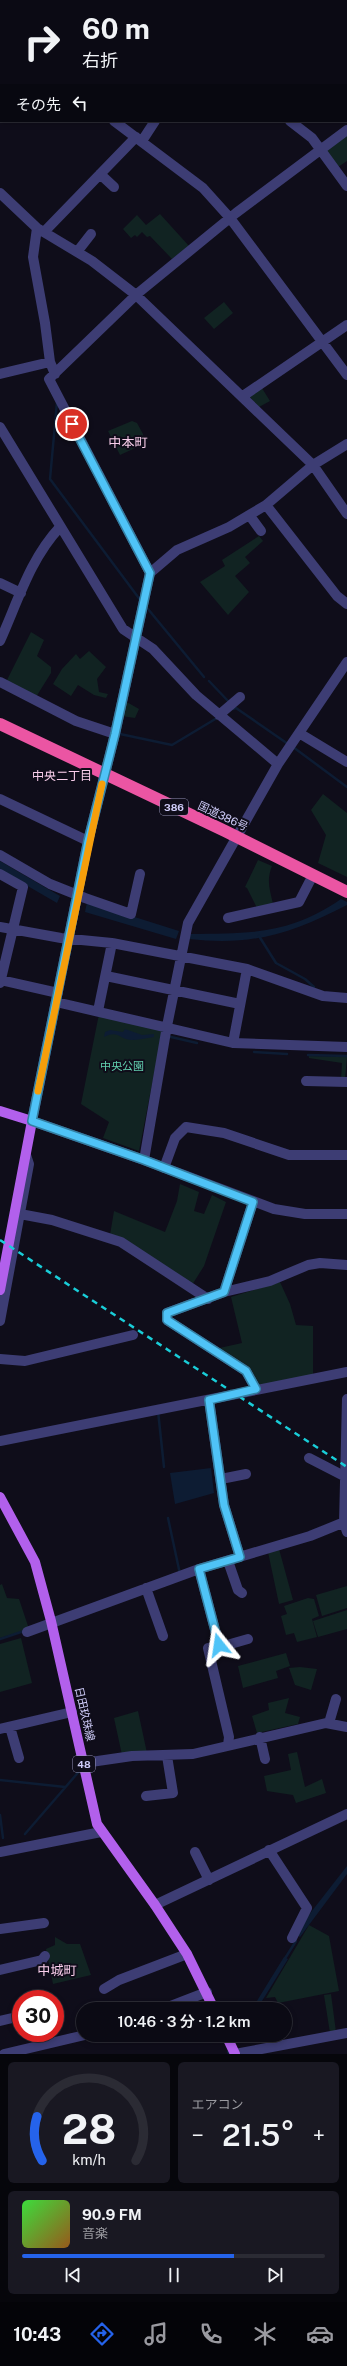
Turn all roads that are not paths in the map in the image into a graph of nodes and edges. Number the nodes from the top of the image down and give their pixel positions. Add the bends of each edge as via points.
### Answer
1 (115, 122) edge
2 (154, 122) edge
3 (291, 122) edge
4 (347, 130) edge
5 (139, 139) junction
6 (321, 149) junction
7 (100, 174) junction
8 (347, 186) edge
9 (114, 187) dead end
10 (0, 193) edge
11 (230, 218) junction
12 (41, 230) junction
13 (91, 234) dead end
14 (77, 252) junction
15 (136, 295) junction
16 (347, 324) edge
17 (321, 341) junction
18 (50, 362) junction
19 (0, 374) edge
20 (55, 374) junction
21 (347, 375) edge
22 (243, 396) junction
23 (1, 431) edge
24 (347, 444) edge
25 (313, 466) junction
26 (266, 505) junction
27 (347, 514) edge
28 (250, 516) junction
29 (60, 527) junction
30 (260, 531) dead end
31 (150, 573) junction
32 (0, 583) edge
33 (21, 593) junction
34 (347, 604) edge
35 (136, 638) junction
36 (0, 641) edge
37 (347, 662) edge
38 (0, 682) edge
39 (235, 702) dead end
40 (219, 715) junction
41 (0, 724) edge
42 (299, 733) junction
43 (115, 734) junction
44 (347, 762) edge
45 (278, 764) junction
46 (104, 774) junction
47 (0, 799) edge
48 (237, 837) junction
49 (88, 841) junction
50 (0, 855) edge
51 (0, 874) edge
52 (140, 874) dead end
53 (313, 875) junction
54 (347, 892) edge
55 (78, 895) junction
56 (228, 918) dead end
57 (0, 927) edge
58 (12, 929) junction
59 (69, 939) junction
60 (112, 943) junction
61 (181, 956) junction
62 (247, 969) junction
63 (106, 976) junction
64 (0, 981) edge
65 (175, 991) junction
66 (57, 997) junction
67 (347, 998) edge
68 (240, 1004) junction
69 (98, 1010) junction
70 (167, 1026) junction
71 (233, 1043) junction
72 (347, 1047) edge
73 (306, 1081) dead end
74 (347, 1082) edge
75 (0, 1111) edge
76 (32, 1121) junction
77 (26, 1155) junction
78 (347, 1155) edge
79 (144, 1160) junction
80 (164, 1168) junction
81 (253, 1202) junction
82 (20, 1214) junction
83 (347, 1214) edge
84 (347, 1265) edge
85 (0, 1290) edge
86 (224, 1292) junction
87 (208, 1299) junction
88 (0, 1321) edge
89 (133, 1335) dead end
90 (0, 1359) edge
91 (347, 1372) edge
92 (256, 1389) junction
93 (347, 1399) edge
94 (209, 1400) junction
95 (347, 1417) edge
96 (0, 1441) edge
97 (308, 1458) dead end
98 (246, 1474) dead end
99 (346, 1477) junction
100 (221, 1479) junction
101 (0, 1497) edge
102 (346, 1525) edge
103 (240, 1557) junction
104 (228, 1561) junction
105 (199, 1569) junction
106 (146, 1588) junction
107 (242, 1593) dead end
108 (52, 1622) junction
109 (27, 1632) dead end
110 (163, 1636) dead end
111 (248, 1639) dead end
112 (219, 1645) junction
113 (336, 1698) dead end
114 (72, 1712) junction
115 (330, 1723) junction
116 (347, 1727) edge
117 (5, 1728) edge
118 (260, 1737) junction
119 (228, 1745) junction
120 (167, 1756) dead end
121 (19, 1758) dead end
122 (265, 1759) dead end
123 (84, 1763) junction
124 (146, 1796) dead end
125 (347, 1814) edge
126 (101, 1832) junction
127 (269, 1850) junction
128 (0, 1852) edge
129 (195, 1852) dead end
130 (209, 1880) junction
131 (155, 1905) junction
132 (44, 1923) dead end
133 (0, 1929) edge
134 (292, 1938) dead end
135 (187, 1954) junction
136 (45, 1956) dead end
137 (0, 1970) edge
138 (104, 1989) dead end
139 (207, 1992) junction
140 (181, 2002) edge
141 (211, 2002) edge
142 (12, 2018) edge
143 (0, 2020) edge
144 (347, 2033) edge
145 (76, 2037) edge
146 (229, 2042) edge
147 (4, 2054) edge
148 (235, 2054) edge

1 - 5 street
2 - 5 street
3 - 6 street via 312,138
4 - 6 street
5 - 7 street
5 - 11 street via 203,188
6 - 8 street
6 - 11 street
7 - 9 street
7 - 12 street
10 - 12 street
11 - 15 street
11 - 17 street
12 - 14 street
12 - 18 street via 33,257
13 - 14 street
14 - 15 street
15 - 20 street
15 - 22 street
16 - 17 street
17 - 21 street
17 - 22 street
18 - 19 street
18 - 20 street
20 - 31 street via 49,379
22 - 25 street
23 - 29 street
24 - 25 street
25 - 26 street
25 - 27 street
26 - 28 street
26 - 34 street via 337,596
28 - 30 street
28 - 31 street via 177,550
29 - 33 street via 45,543 25,579
29 - 35 street via 123,629
31 - 35 street
32 - 33 street
33 - 36 street
35 - 40 street via 153,649
35 - 43 street
37 - 42 street
38 - 43 street via 76,720
39 - 40 street
40 - 45 street
41 - 46 highway, 国道386号 / 386
42 - 44 street
42 - 45 street
43 - 46 street
45 - 48 street
46 - 48 highway, 国道386号 / 386
46 - 49 street
47 - 49 street
48 - 53 highway, 国道386号 / 386
48 - 61 street via 187,928
49 - 55 street
50 - 55 street via 50,884
51 - 58 street via 23,887
52 - 55 street via 131,914
53 - 54 highway, 国道386号 / 386
53 - 56 street via 298,902
55 - 59 street
57 - 58 street
58 - 59 street
58 - 64 street
59 - 60 street
59 - 66 street
60 - 61 street
60 - 63 street
61 - 62 street
61 - 65 street
62 - 67 street via 323,996
62 - 68 street
63 - 65 street
63 - 69 street
64 - 66 street
65 - 68 street
65 - 70 street
66 - 69 street
66 - 76 street
68 - 71 street
69 - 70 street
70 - 71 street
70 - 79 street
71 - 72 street
73 - 74 street
75 - 76 main road
76 - 77 main road
76 - 79 street
77 - 82 street via 29,1164
77 - 85 main road
78 - 80 street via 289,1155 224,1134 186,1126 176,1138
79 - 80 street
80 - 81 street
81 - 83 street via 274,1209 305,1214
81 - 86 street
82 - 87 street via 52,1220 121,1242
82 - 88 street
84 - 86 street via 308,1265 270,1281
86 - 87 street
87 - 92 street via 167,1313 167,1320 246,1371
89 - 90 street via 25,1361
91 - 92 street
92 - 94 street
93 - 95 street
94 - 96 street
94 - 100 street
95 - 99 street
97 - 99 street
98 - 100 street
99 - 102 street
100 - 103 street via 224,1505
101 - 108 main road, 日田玖珠線 / 48 via 30,1550
102 - 103 street
103 - 104 street
104 - 105 street
104 - 107 street via 238,1590
105 - 106 street
105 - 112 street
106 - 108 street
106 - 110 street
108 - 109 street
108 - 114 main road, 日田玖珠線 / 48
111 - 112 street via 220,1648
112 - 119 street via 208,1648 229,1737
113 - 115 street
114 - 117 street
114 - 123 main road, 日田玖珠線 / 48
115 - 116 street
115 - 118 street
117 - 121 street
118 - 119 street
118 - 122 street
119 - 123 street via 193,1754 132,1756
120 - 124 street via 173,1793
123 - 126 main road, 日田玖珠線 / 48
125 - 127 street
126 - 128 street
126 - 131 main road, 日田玖珠線 / 48
127 - 130 street
127 - 134 street via 307,1908
129 - 130 street
130 - 131 street
131 - 135 main road, 日田玖珠線 / 48
132 - 133 street
135 - 138 street via 119,1980
135 - 139 main road, 日田玖珠線 / 48
136 - 137 street via 42,1960
139 - 140 street
139 - 141 main road, 日田玖珠線 / 48
142 - 143 street
144 - 148 street
145 - 147 street
146 - 148 main road

